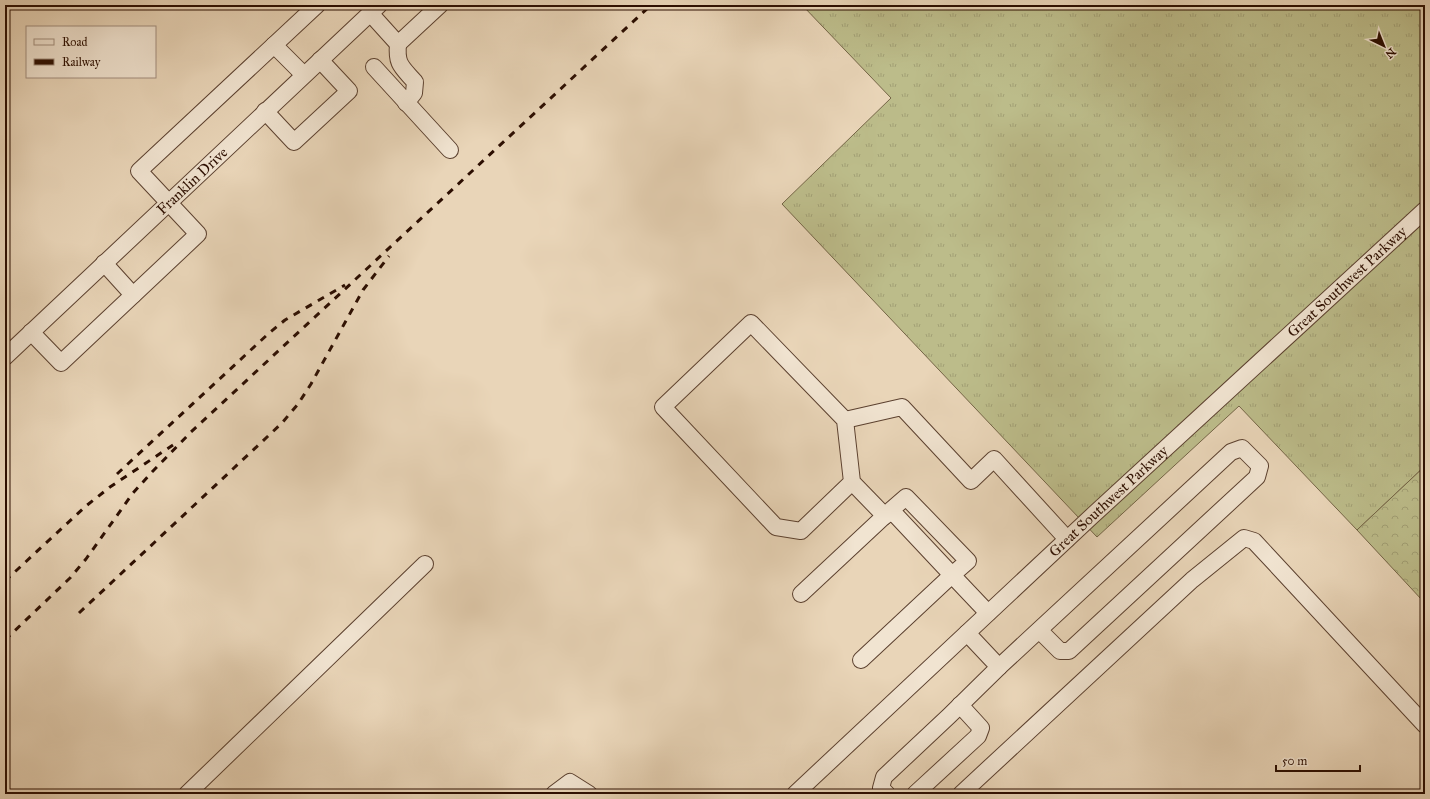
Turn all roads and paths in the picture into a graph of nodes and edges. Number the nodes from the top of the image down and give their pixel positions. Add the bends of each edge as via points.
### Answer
1 (317, 5) edge
2 (440, 5) edge
3 (374, 9) edge
4 (398, 44) junction
5 (274, 45) junction
6 (320, 60) junction
7 (374, 68) dead end
8 (304, 75) junction
9 (406, 103) junction
10 (265, 111) junction
11 (450, 150) dead end
12 (168, 202) junction
13 (1425, 210) edge
14 (104, 263) junction
15 (133, 294) junction
16 (31, 332) junction
17 (5, 357) edge
18 (845, 420) junction
19 (852, 482) junction
20 (888, 513) junction
21 (1068, 539) junction
22 (425, 564) dead end
23 (952, 575) junction
24 (801, 594) dead end
25 (988, 614) junction
26 (1039, 630) junction
27 (967, 633) junction
28 (861, 660) dead end
29 (999, 667) junction
30 (960, 705) junction
31 (1425, 725) edge
32 (187, 794) edge
33 (554, 794) edge
34 (589, 794) edge
35 (795, 794) edge
36 (887, 794) edge
37 (915, 794) edge
38 (961, 794) edge

1 - 5 street
2 - 4 street
3 - 4 street
3 - 6 street, Franklin Drive
4 - 9 street via 399,64 415,82 414,93
5 - 8 street
5 - 12 street via 139,171
6 - 8 street, Franklin Drive
6 - 10 street via 349,91 294,142
7 - 9 street
8 - 10 street, Franklin Drive
9 - 11 street
10 - 12 street, Franklin Drive
12 - 14 street, Franklin Drive
12 - 15 street via 198,234
13 - 21 street, Great Southwest Parkway
14 - 15 street
14 - 16 street, Franklin Drive
15 - 16 street via 60,363
16 - 17 street, Franklin Drive
18 - 19 street
18 - 19 street via 751,323 663,407 776,527 801,531
18 - 21 street via 902,407 971,481 994,459
19 - 20 street
20 - 23 street
20 - 23 street via 906,497 968,561
20 - 24 street
21 - 25 street, Great Southwest Parkway
22 - 32 street
23 - 25 street
23 - 28 street
25 - 27 street, Great Southwest Parkway
26 - 26 street via 1230,452 1242,448 1260,466 1257,477 1069,651 1060,651
26 - 29 street
27 - 29 street
27 - 35 street, Great Southwest Parkway
29 - 30 street
30 - 36 street via 884,777 881,788
30 - 37 street via 981,728 978,736
31 - 38 street via 1254,541 1244,538 1192,580
33 - 34 street via 570,782

